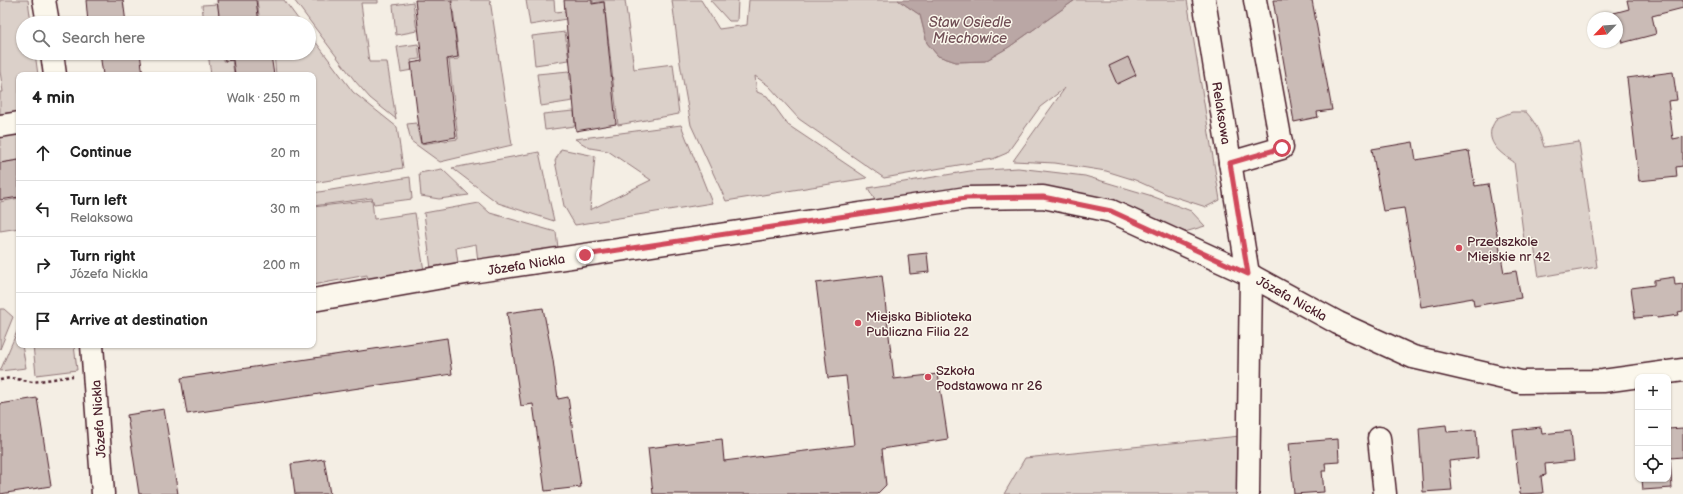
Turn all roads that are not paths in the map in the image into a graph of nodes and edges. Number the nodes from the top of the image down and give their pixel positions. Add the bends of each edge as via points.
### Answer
1 (44, 0) edge
2 (1204, 0) edge
3 (1255, 0) edge
4 (47, 16) edge
5 (53, 60) edge
6 (55, 72) edge
7 (16, 123) edge
8 (0, 126) edge
9 (1230, 163) junction
10 (1250, 274) junction
11 (316, 299) edge
12 (92, 348) edge
13 (1683, 370) edge
14 (1380, 438) dead end
15 (103, 494) edge
16 (1248, 494) edge
17 (1385, 494) edge

1 - 4 street
2 - 9 street, Relaksowa
3 - 9 street via 1282,148
5 - 6 street
7 - 8 street
9 - 10 street, Relaksowa
10 - 11 street, Józefa Nickla via 1111,211 1043,197 966,198 464,274
10 - 13 street, Józefa Nickla via 1338,323 1413,357 1521,382 1603,381
10 - 16 street, Relaksowa
12 - 15 street, Józefa Nickla
14 - 17 street

